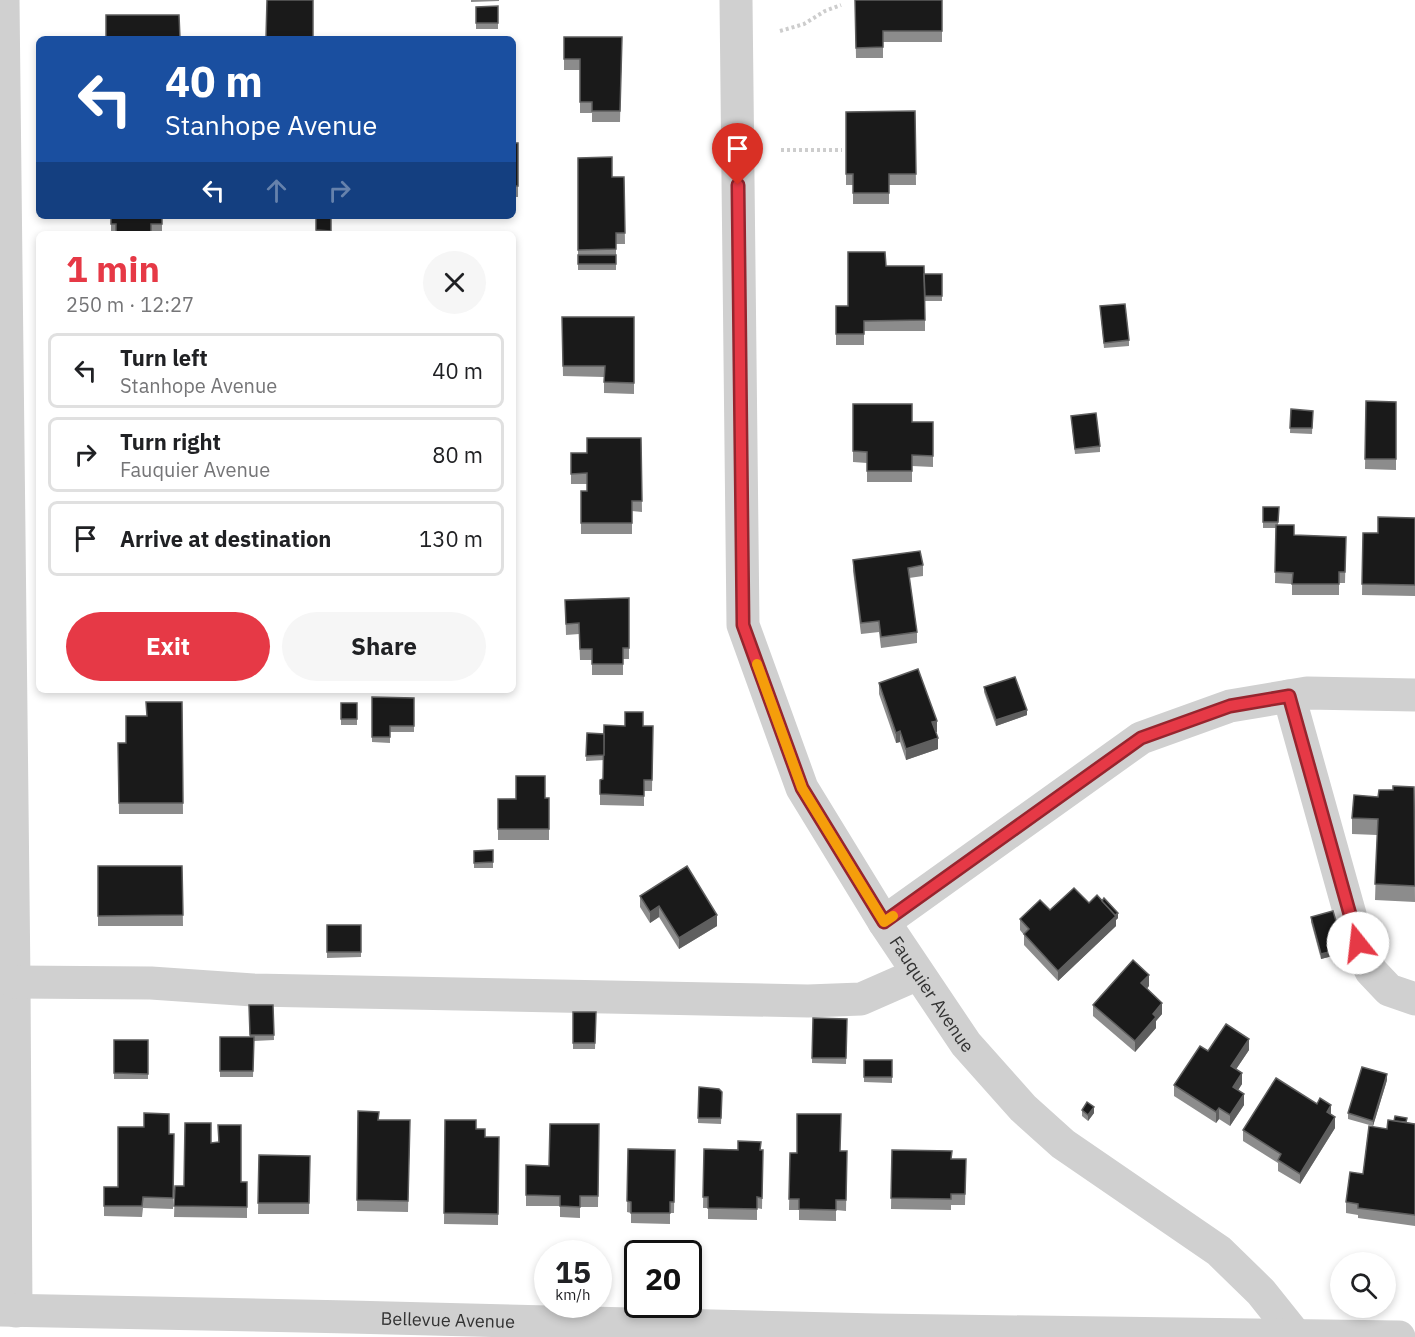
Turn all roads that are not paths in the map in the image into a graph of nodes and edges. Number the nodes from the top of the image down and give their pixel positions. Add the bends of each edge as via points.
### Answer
1 (3, 0) edge
2 (736, 0) edge
3 (1415, 695) edge
4 (1289, 696) junction
5 (884, 922) junction
6 (918, 974) junction
7 (14, 982) junction
8 (1415, 999) edge
9 (8, 1311) edge
10 (350, 1327) edge
11 (877, 1333) edge
12 (1296, 1336) edge
13 (1399, 1337) edge

1 - 7 street
2 - 5 street, Fauquier Avenue via 743,625 802,788
3 - 4 street
4 - 5 street via 1230,706 1141,738
4 - 8 street via 1358,943 1371,971 1389,990
5 - 6 street, Fauquier Avenue
6 - 7 street via 861,999 808,1001
6 - 12 street, Fauquier Avenue via 966,1044 1023,1108 1063,1144 1219,1251 1261,1292
7 - 9 street
9 - 10 street, Bellevue Avenue
10 - 11 street, Bellevue Avenue
11 - 12 street, Bellevue Avenue
12 - 13 street, Bellevue Avenue

